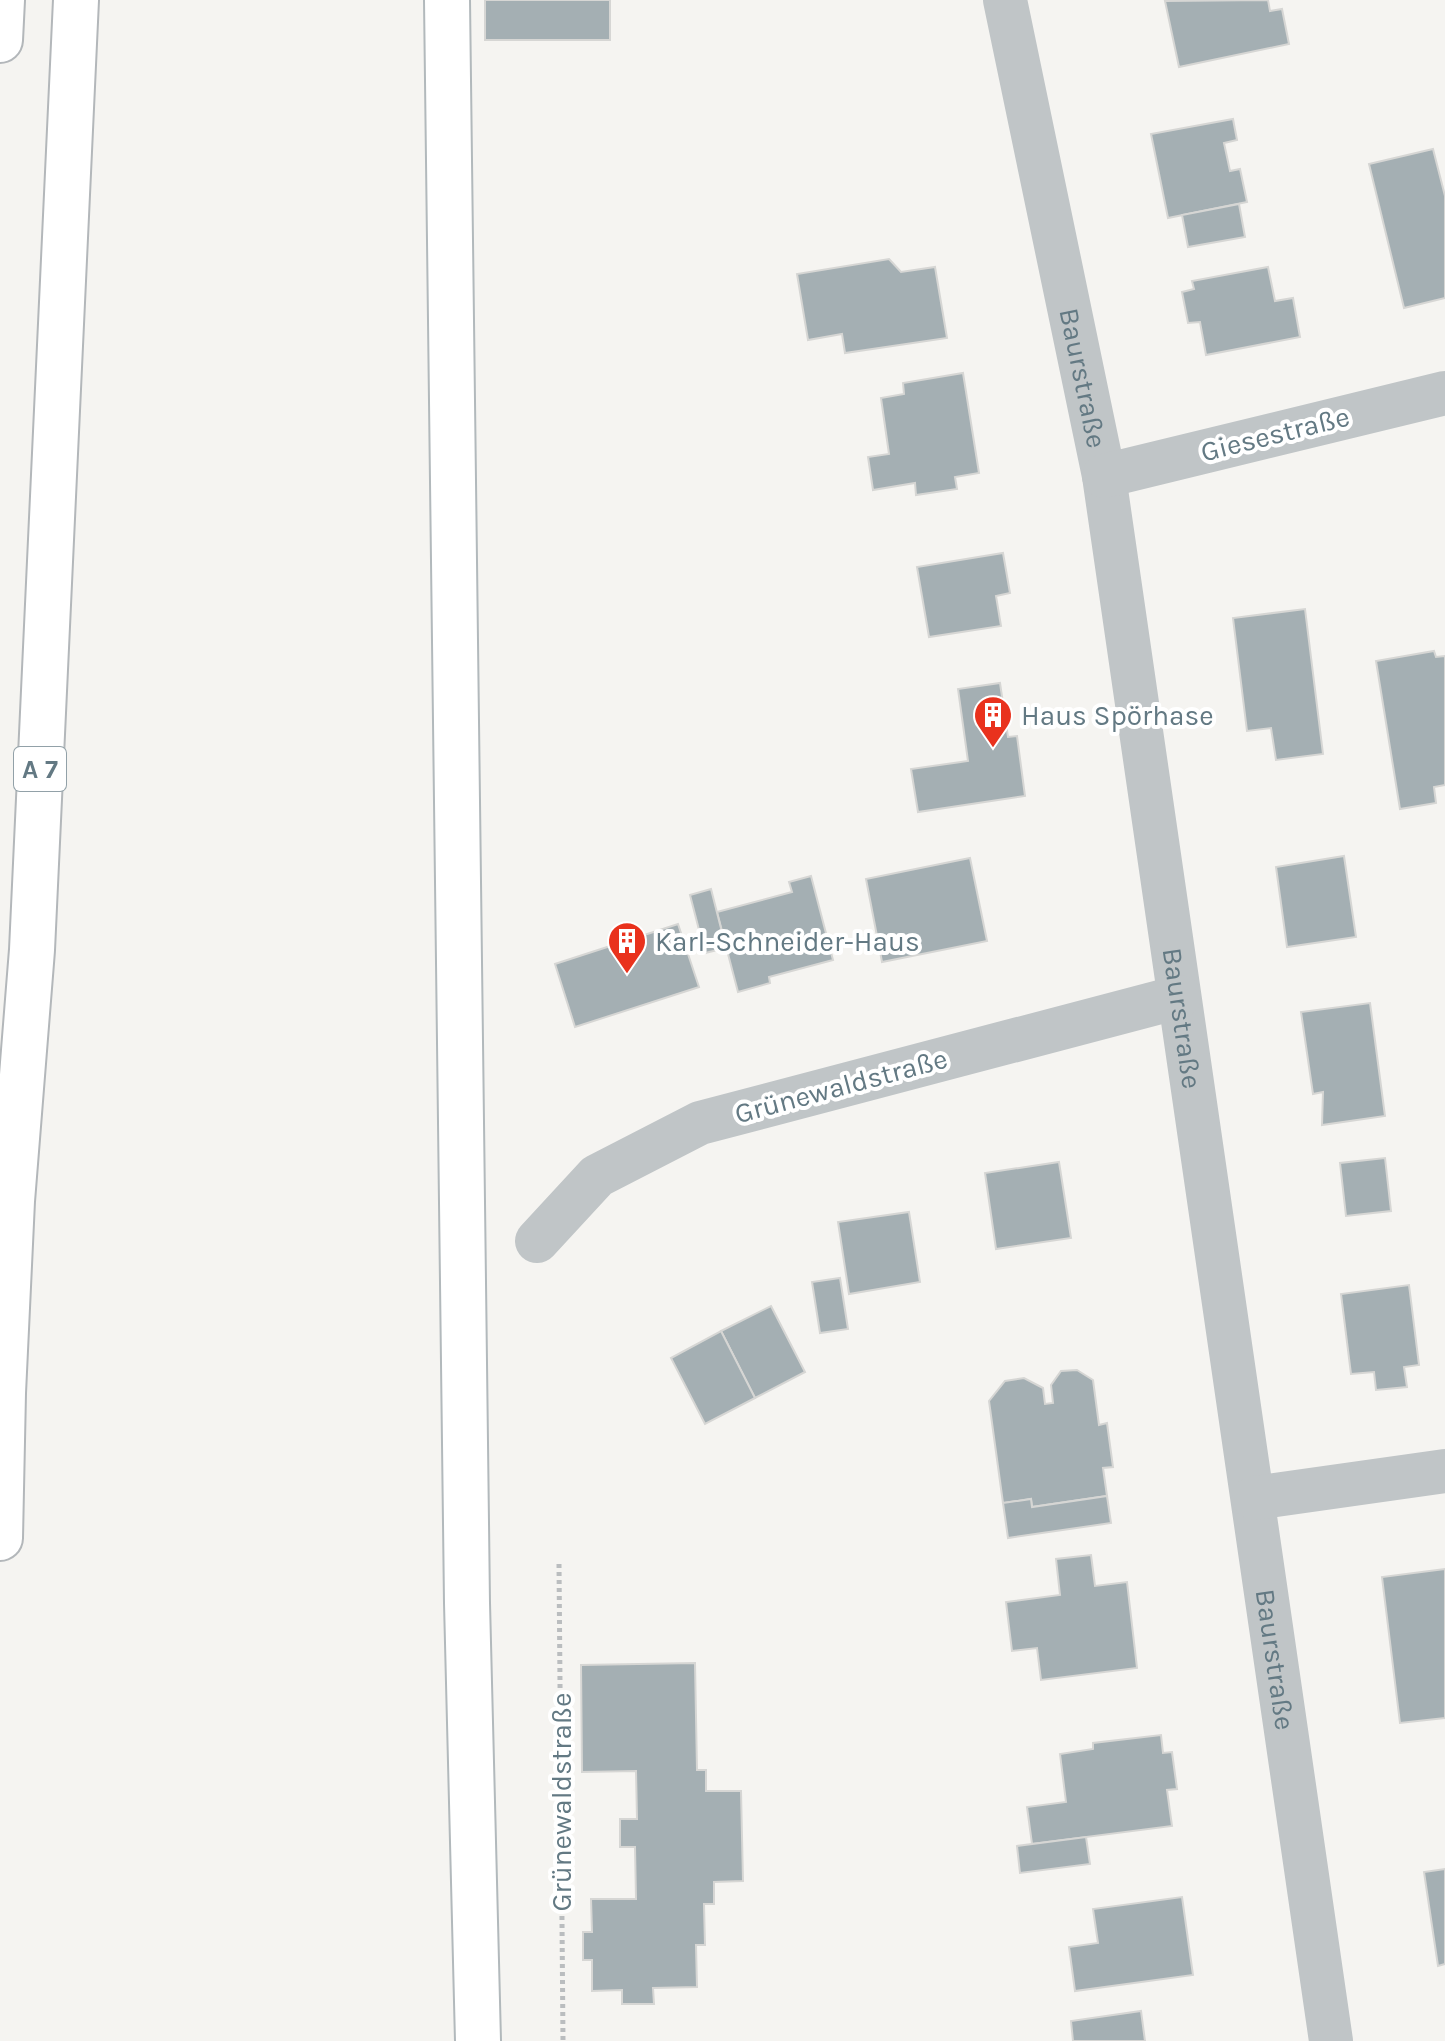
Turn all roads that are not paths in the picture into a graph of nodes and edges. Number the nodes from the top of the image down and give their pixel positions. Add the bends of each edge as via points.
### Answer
1 (2, 0) edge
2 (76, 0) edge
3 (447, 0) edge
4 (1005, 0) edge
5 (0, 40) edge
6 (1445, 393) edge
7 (1104, 476) junction
8 (1179, 997) junction
9 (537, 1241) dead end
10 (1445, 1471) edge
11 (1254, 1498) junction
12 (0, 1538) edge
13 (478, 2041) edge
14 (1331, 2041) edge

1 - 5 main road
2 - 12 main road, A 7 via 32,950 12,1201
3 - 13 main road via 467,1603
4 - 7 street, Baurstraße
6 - 7 street, Giesestraße
7 - 8 street, Baurstraße
8 - 9 street, Grünewaldstraße via 700,1123 597,1176
8 - 11 street, Baurstraße
10 - 11 street
11 - 14 street, Baurstraße

